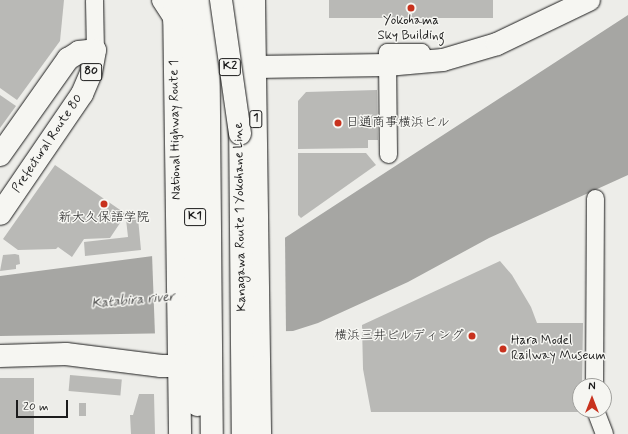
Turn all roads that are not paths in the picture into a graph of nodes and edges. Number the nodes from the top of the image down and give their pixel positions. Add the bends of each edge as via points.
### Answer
1 (94, 0) edge
2 (160, 0) edge
3 (174, 0) edge
4 (193, 0) edge
5 (208, 0) edge
6 (221, 0) edge
7 (225, 0) edge
8 (238, 0) edge
9 (254, 0) edge
10 (589, 0) edge
11 (174, 40) junction
12 (95, 50) junction
13 (387, 65) junction
14 (255, 67) junction
15 (240, 134) junction
16 (388, 154) dead end
17 (0, 155) edge
18 (595, 198) dead end
19 (0, 214) edge
20 (218, 238) junction
21 (0, 356) edge
22 (180, 366) junction
23 (594, 378) edge
24 (260, 409) junction
25 (598, 418) edge
26 (185, 433) edge
27 (604, 433) dead end
28 (212, 434) edge
29 (226, 434) edge
30 (243, 434) edge
31 (260, 434) edge
32 (271, 434) edge

1 - 12 street
2 - 11 street via 171,17
3 - 11 main road, National Highway Route 1
4 - 26 main road, K1
5 - 20 main road
6 - 15 main road, K2, bridge
7 - 20 main road
8 - 15 main road, Kanagawa Route 1 Yokohane Line, bridge
9 - 14 main road, 1
10 - 13 main road via 497,44 443,60
11 - 22 main road, National Highway Route 1
12 - 17 main road, 80 via 79,52 68,58
12 - 19 main road, Prefectural Route 80 / 80 via 91,73 82,94
13 - 14 main road
13 - 16 street
14 - 24 main road, 1
15 - 30 main road, Kanagawa Route 1 Yokohane Line
18 - 23 street
20 - 28 main road
20 - 29 main road
21 - 22 main road via 66,354
22 - 26 main road, National Highway Route 1
24 - 31 main road, 1
24 - 32 main road
25 - 27 street

